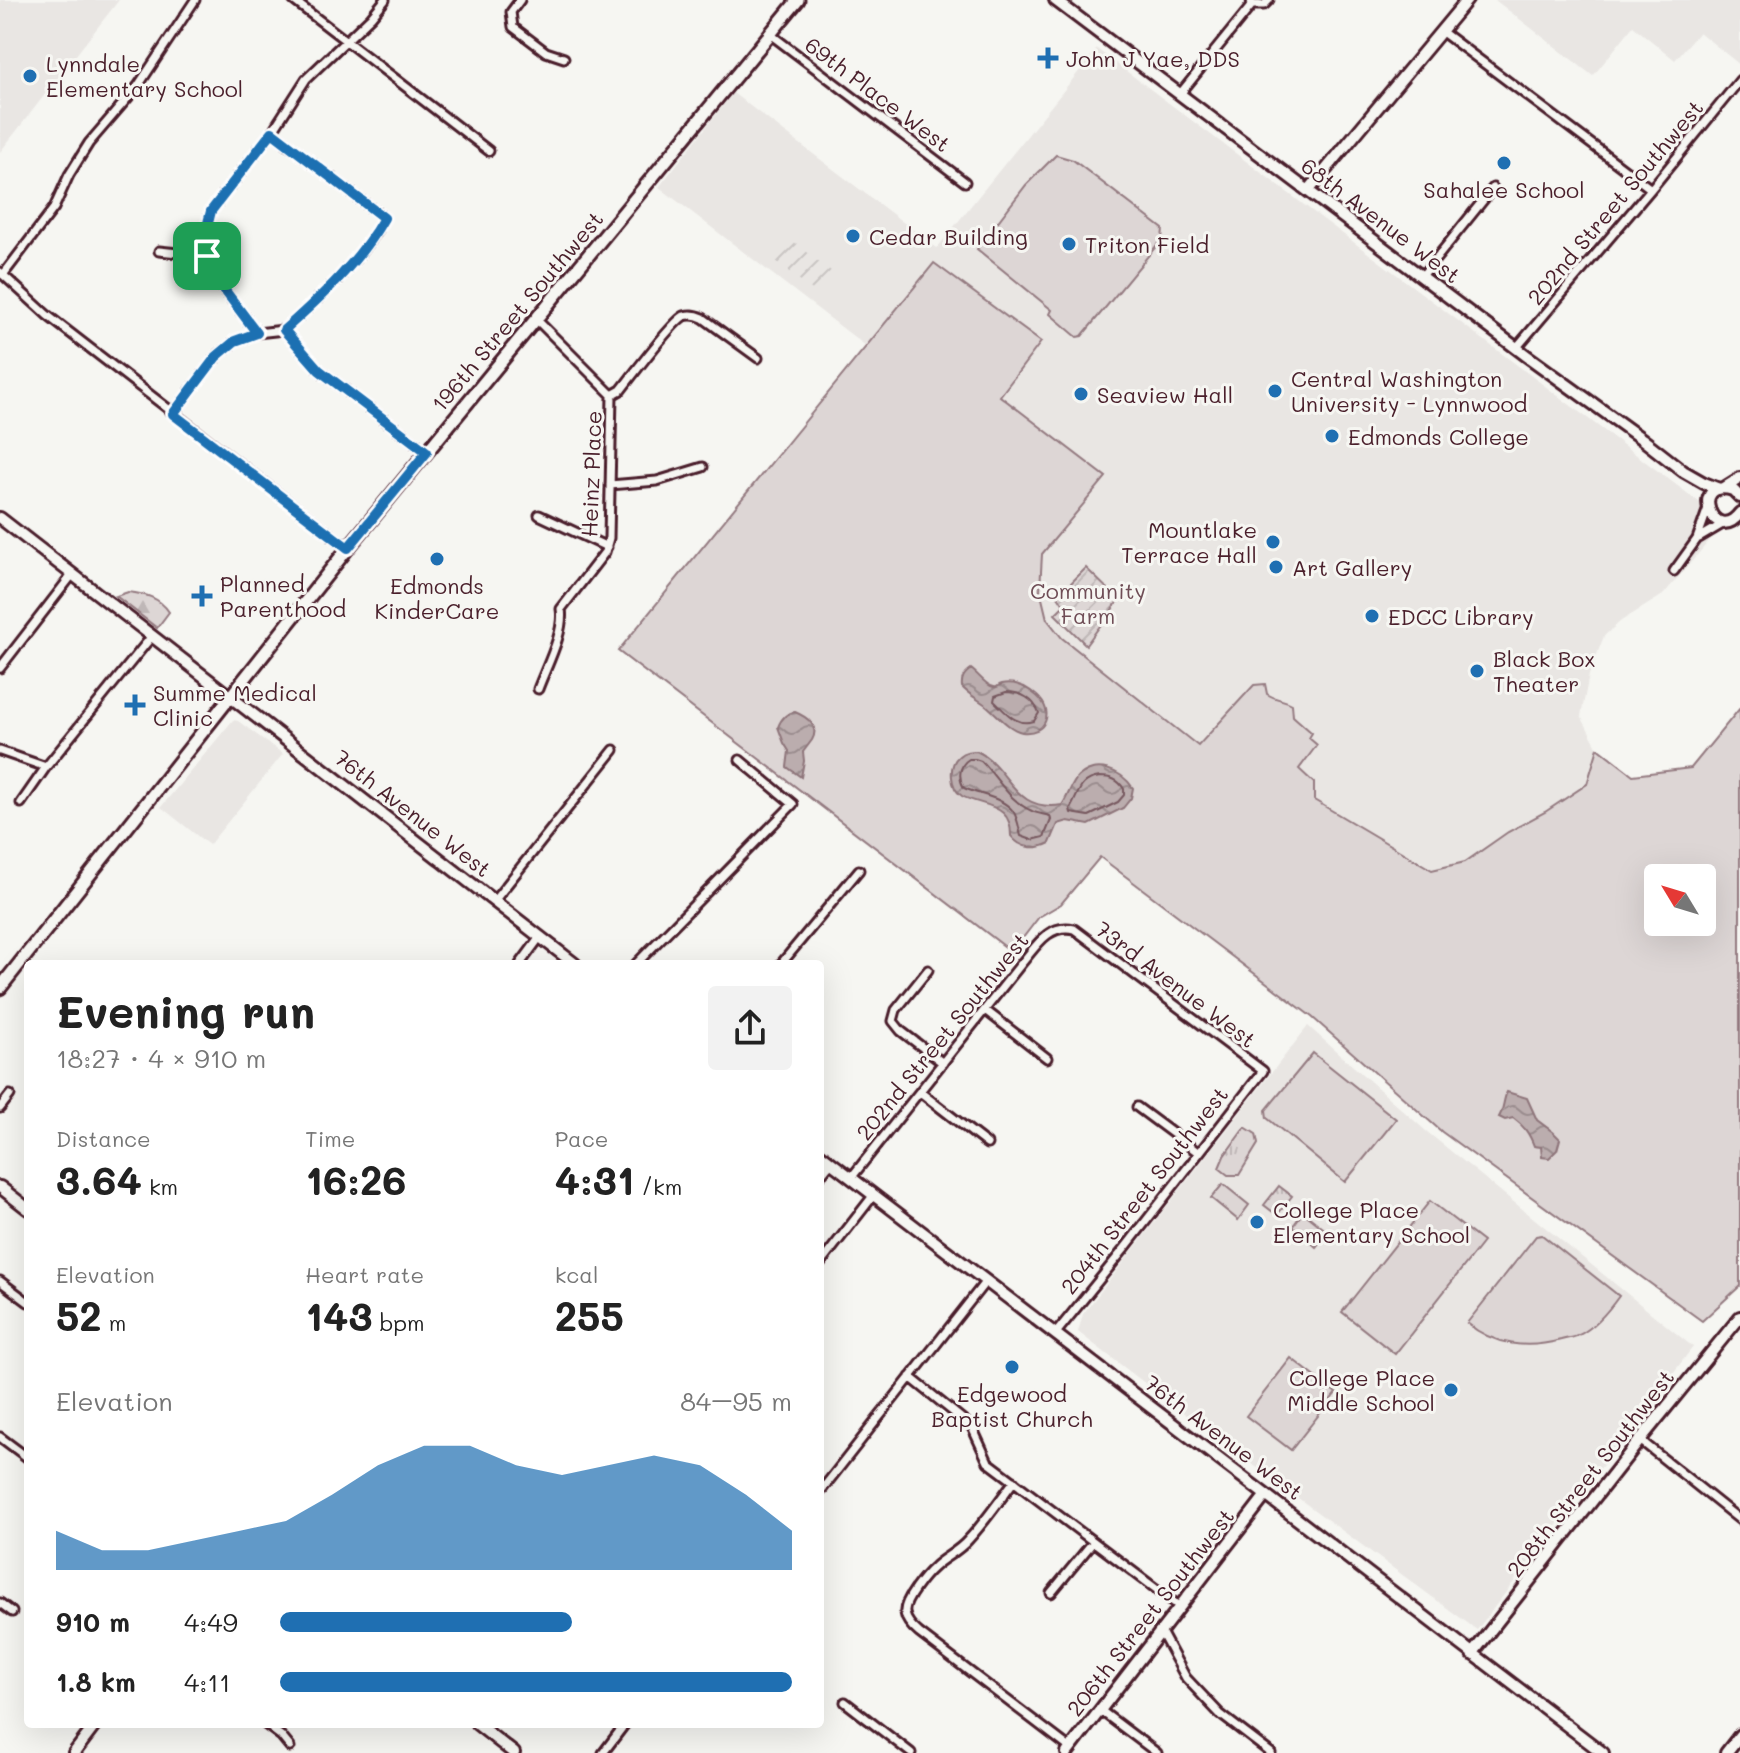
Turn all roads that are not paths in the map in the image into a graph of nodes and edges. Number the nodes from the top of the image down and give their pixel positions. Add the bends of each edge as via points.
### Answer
1 (195, 0) edge
2 (293, 0) edge
3 (385, 0) edge
4 (520, 0) edge
5 (798, 0) edge
6 (1055, 0) edge
7 (1269, 0) edge
8 (1467, 0) edge
9 (1252, 2) edge
10 (1441, 31) junction
11 (770, 34) junction
12 (347, 41) junction
13 (564, 58) dead end
14 (1740, 80) edge
15 (1180, 94) junction
16 (272, 132) junction
17 (489, 151) dead end
18 (965, 182) dead end
19 (1493, 188) dead end
20 (1651, 189) junction
21 (1309, 190) junction
22 (159, 251) dead end
23 (207, 256) junction
24 (2, 273) edge
25 (1422, 276) junction
26 (536, 319) junction
27 (284, 330) junction
28 (257, 333) junction
29 (1517, 347) junction
30 (758, 358) dead end
31 (612, 395) junction
32 (173, 414) junction
33 (427, 452) junction
34 (703, 467) dead end
35 (1683, 471) junction
36 (1740, 478) edge
37 (610, 485) junction
38 (1722, 488) junction
39 (1740, 497) edge
40 (1708, 506) junction
41 (539, 515) dead end
42 (0, 518) edge
43 (1735, 520) edge
44 (1697, 539) junction
45 (607, 547) junction
46 (348, 548) junction
47 (1674, 571) dead end
48 (72, 575) junction
49 (152, 636) junction
50 (0, 668) edge
51 (538, 689) dead end
52 (230, 697) junction
53 (614, 750) dead end
54 (0, 751) edge
55 (740, 760) dead end
56 (46, 767) junction
57 (21, 803) dead end
58 (859, 870) dead end
59 (494, 901) junction
60 (1067, 927) joint
61 (540, 937) junction
62 (523, 960) edge
63 (570, 960) edge
64 (640, 960) edge
65 (784, 960) edge
66 (928, 970) dead end
67 (0, 988) edge
68 (985, 1010) junction
69 (1047, 1058) dead end
70 (943, 1063) junction
71 (1263, 1071) joint
72 (920, 1092) junction
73 (10, 1095) dead end
74 (1137, 1107) dead end
75 (0, 1108) edge
76 (987, 1144) dead end
77 (1199, 1153) junction
78 (824, 1157) edge
79 (831, 1162) junction
80 (824, 1171) edge
81 (851, 1178) junction
82 (0, 1187) edge
83 (873, 1196) junction
84 (24, 1206) edge
85 (824, 1259) edge
86 (0, 1281) edge
87 (986, 1281) junction
88 (24, 1299) edge
89 (1740, 1317) edge
90 (1056, 1333) junction
91 (910, 1377) junction
92 (0, 1437) edge
93 (1640, 1440) junction
94 (24, 1455) edge
95 (1014, 1481) junction
96 (824, 1487) edge
97 (1266, 1495) junction
98 (1740, 1520) edge
99 (1093, 1542) junction
100 (1051, 1593) dead end
101 (0, 1603) edge
102 (1180, 1607) junction
103 (12, 1612) dead end
104 (1161, 1632) junction
105 (1472, 1654) junction
106 (845, 1702) dead end
107 (1100, 1710) junction
108 (94, 1728) edge
109 (270, 1728) edge
110 (482, 1728) edge
111 (622, 1728) edge
112 (1740, 1735) edge
113 (290, 1747) dead end
114 (80, 1751) edge
115 (1068, 1751) edge
116 (514, 1753) edge
117 (603, 1753) edge
118 (911, 1753) edge
119 (1157, 1753) edge
120 (1271, 1753) edge
121 (1603, 1753) edge
122 (1726, 1753) edge

1 - 24 street via 138,86 89,143 54,208
2 - 12 street
3 - 12 street
4 - 13 street via 511,12 513,27 546,52
5 - 11 main road, 196th Street Southwest
6 - 15 street, 68th Avenue West
7 - 9 street via 1264,5
8 - 10 street
9 - 15 street
10 - 20 street
10 - 21 street
11 - 18 street, 69th Place West
11 - 26 main road, 196th Street Southwest
12 - 16 street via 306,79
12 - 17 street
14 - 20 street, 202nd Street Southwest
15 - 21 street, 68th Avenue West
16 - 23 street via 211,211
16 - 27 street via 384,218 324,294
19 - 25 street
20 - 29 street, 202nd Street Southwest
21 - 25 street, 68th Avenue West
22 - 23 street
23 - 28 street via 220,284
24 - 32 street
25 - 29 street, 68th Avenue West
26 - 31 street, Heinz Place
26 - 33 main road, 196th Street Southwest
27 - 28 street
27 - 33 street via 319,370
28 - 32 street via 235,341 216,357
29 - 35 street, 68th Avenue West
30 - 31 street via 703,318 687,316
31 - 37 street, Heinz Place
32 - 46 street
33 - 46 main road, 196th Street Southwest
34 - 37 street via 657,481
35 - 38 street, 68th Avenue West
35 - 40 street, 68th Avenue West
36 - 38 street
37 - 45 street, Heinz Place
38 - 39 street, 68th Avenue West
38 - 40 street via 1711,494
40 - 43 street, 68th Avenue West via 1717,520
40 - 44 street
41 - 45 street
42 - 48 street, 76th Avenue West
43 - 44 street
44 - 47 street
45 - 51 street, Heinz Place via 561,609 563,619
46 - 52 main road, 196th Street Southwest
48 - 49 street, 76th Avenue West
48 - 50 street
49 - 52 street, 76th Avenue West
49 - 56 street
52 - 59 street, 76th Avenue West
52 - 67 main road, 196th Street Southwest
53 - 59 street
54 - 56 street
55 - 64 street via 793,804
56 - 57 street
58 - 65 street
59 - 61 street, 76th Avenue West
60 - 68 street, 202nd Street Southwest via 1046,934
60 - 71 street, 73rd Avenue West
61 - 62 street
61 - 63 street, 76th Avenue West
66 - 70 street via 893,1021
68 - 69 street
68 - 70 street, 202nd Street Southwest
70 - 72 street, 202nd Street Southwest
71 - 77 street, 204th Street Southwest
72 - 76 street
72 - 81 street, 202nd Street Southwest
73 - 75 street
74 - 77 street
77 - 90 street, 204th Street Southwest
78 - 79 street, 76th Avenue West
79 - 80 street
79 - 81 street, 76th Avenue West
81 - 83 street, 76th Avenue West
82 - 84 street
83 - 85 street
83 - 87 street, 76th Avenue West
86 - 88 street
87 - 90 street, 76th Avenue West
87 - 91 street
89 - 93 street, 208th Street Southwest
90 - 97 street, 76th Avenue West
91 - 95 street via 972,1427 988,1462
91 - 96 street
92 - 94 street
93 - 98 street
93 - 105 street, 208th Street Southwest
95 - 99 street
95 - 115 street via 967,1541 914,1591 905,1614 919,1633
97 - 102 street, 206th Street Southwest
97 - 105 street, 76th Avenue West
99 - 100 street
99 - 102 street
101 - 103 street
102 - 104 street, 206th Street Southwest
104 - 107 street, 206th Street Southwest
104 - 120 street via 1186,1678 1220,1714
105 - 121 street, 76th Avenue West
106 - 118 street
107 - 115 street, 206th Street Southwest
107 - 119 street
108 - 114 street
109 - 113 street
110 - 116 street
111 - 117 street
112 - 122 street

